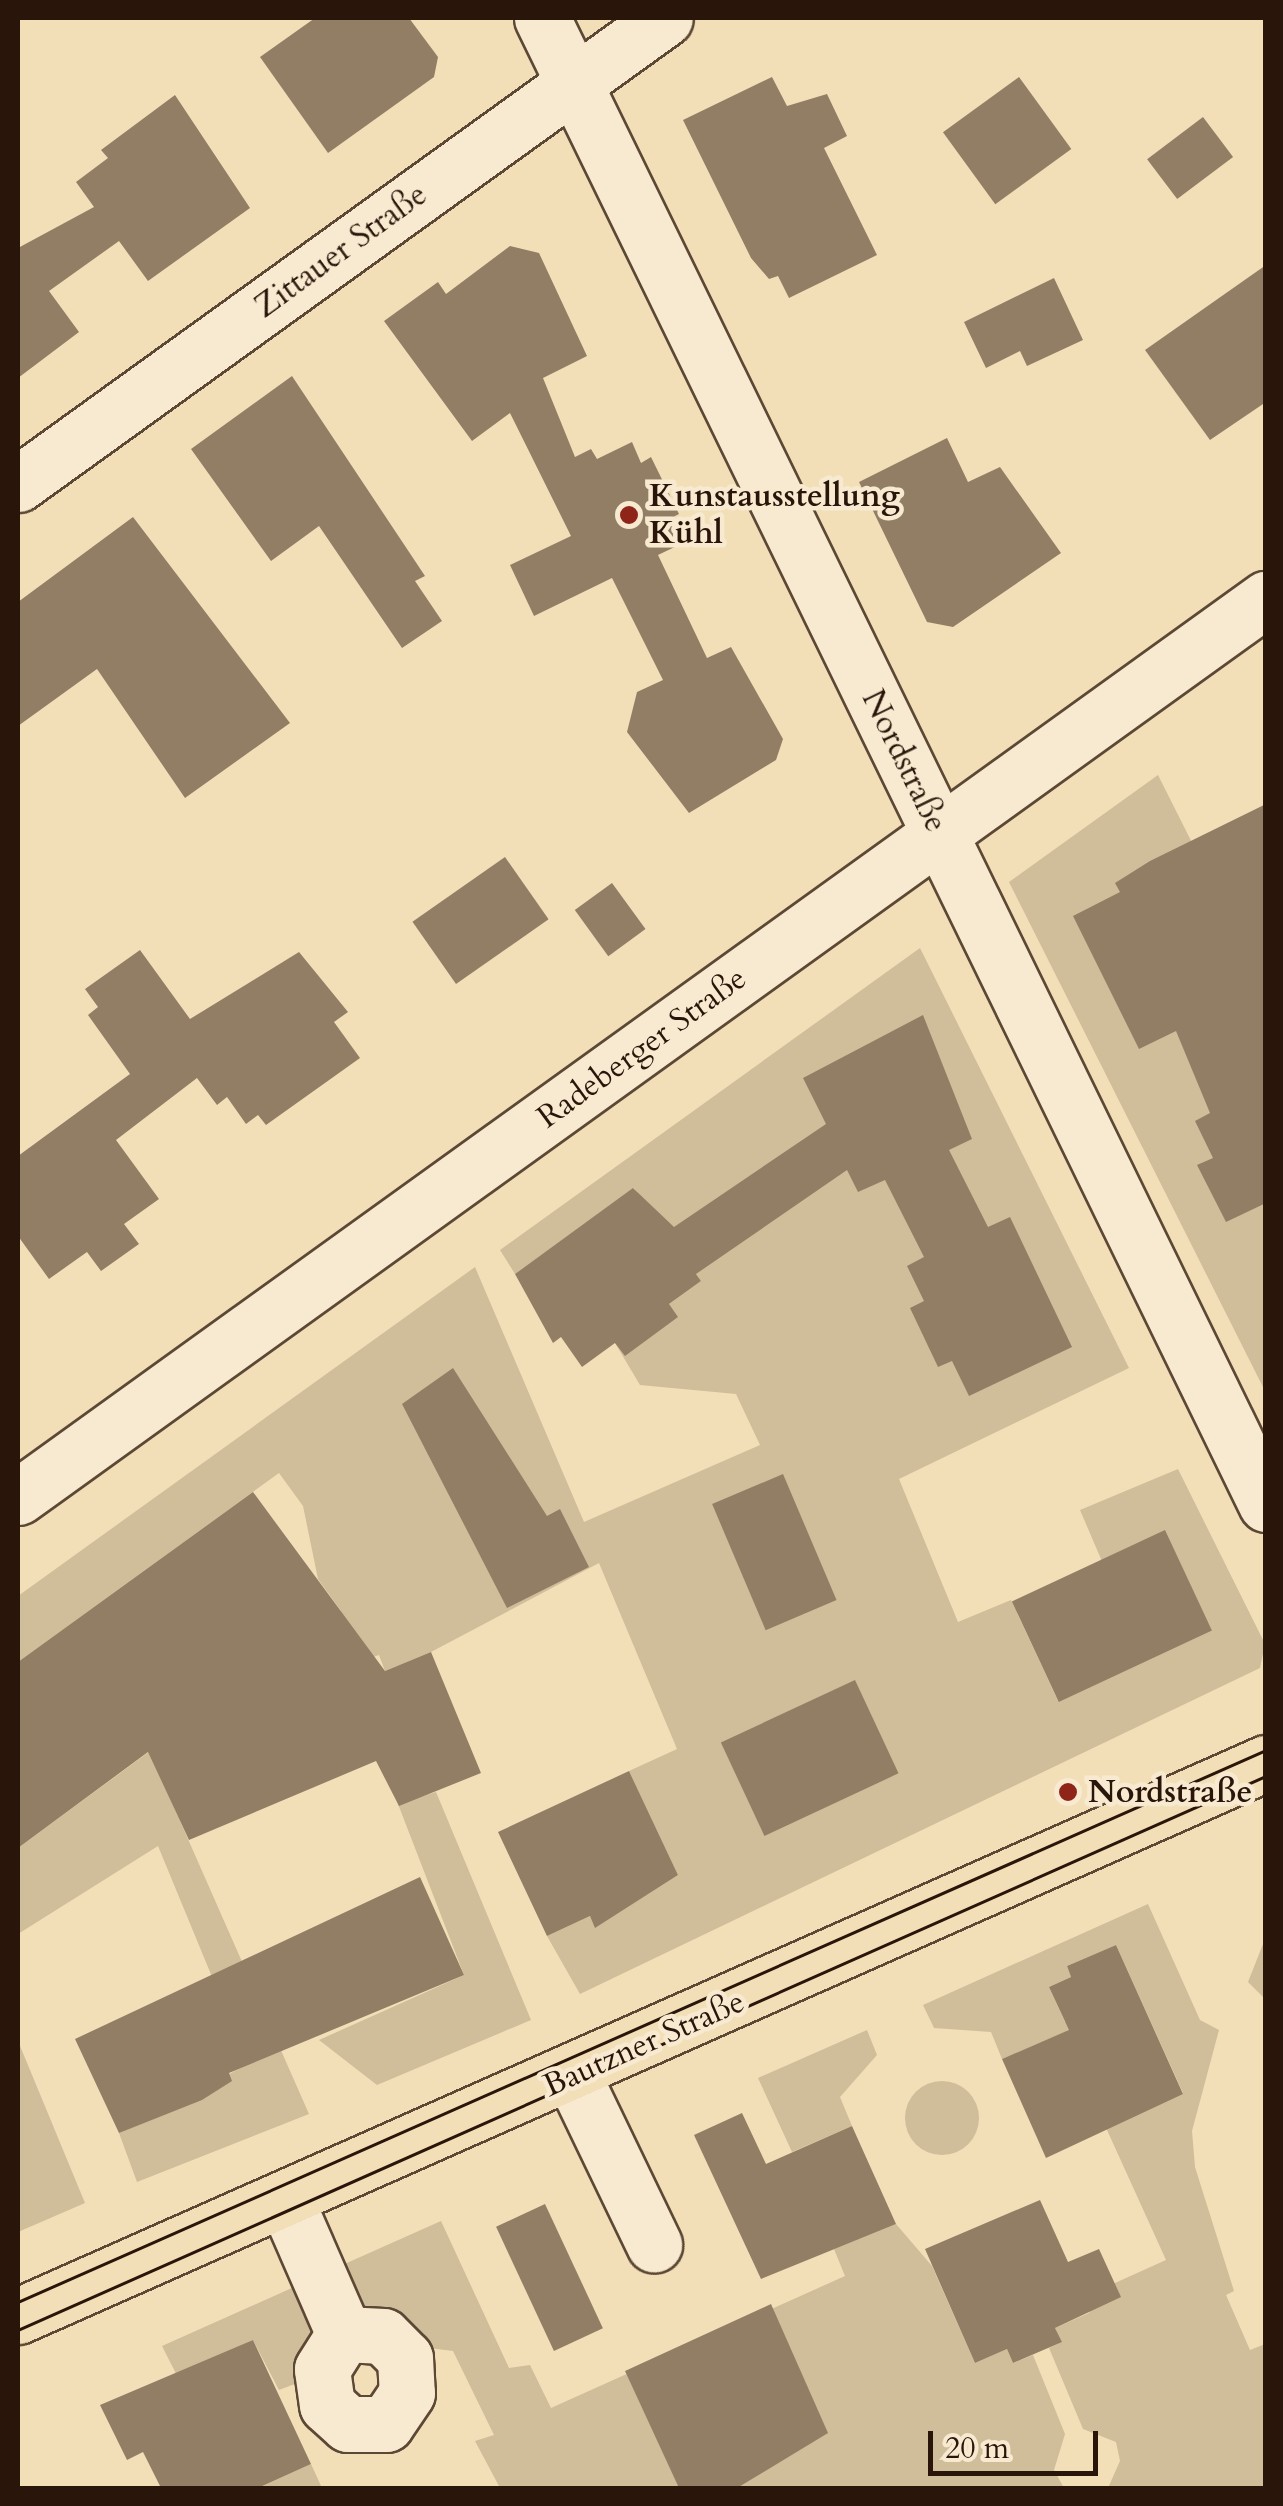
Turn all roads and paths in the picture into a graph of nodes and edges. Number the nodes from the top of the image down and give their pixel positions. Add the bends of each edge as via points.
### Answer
1 (542, 18) edge
2 (665, 18) edge
3 (574, 83) junction
4 (18, 484) edge
5 (1266, 599) edge
6 (938, 833) junction
7 (18, 1496) edge
8 (1266, 1504) edge
9 (1266, 1763) edge
10 (573, 2076) junction
11 (286, 2201) junction
12 (654, 2244) dead end
13 (18, 2316) edge
14 (344, 2334) dead end

1 - 3 street, Nordstraße
2 - 3 street, Zittauer Straße
3 - 4 street, Zittauer Straße
3 - 6 street, Nordstraße
5 - 6 street, Radeberger Straße
6 - 7 street, Radeberger Straße
6 - 8 street, Nordstraße
9 - 10 main road, Bautzner Straße
10 - 11 main road, Bautzner Straße
10 - 12 street
11 - 13 main road, Bautzner Straße
11 - 14 street

